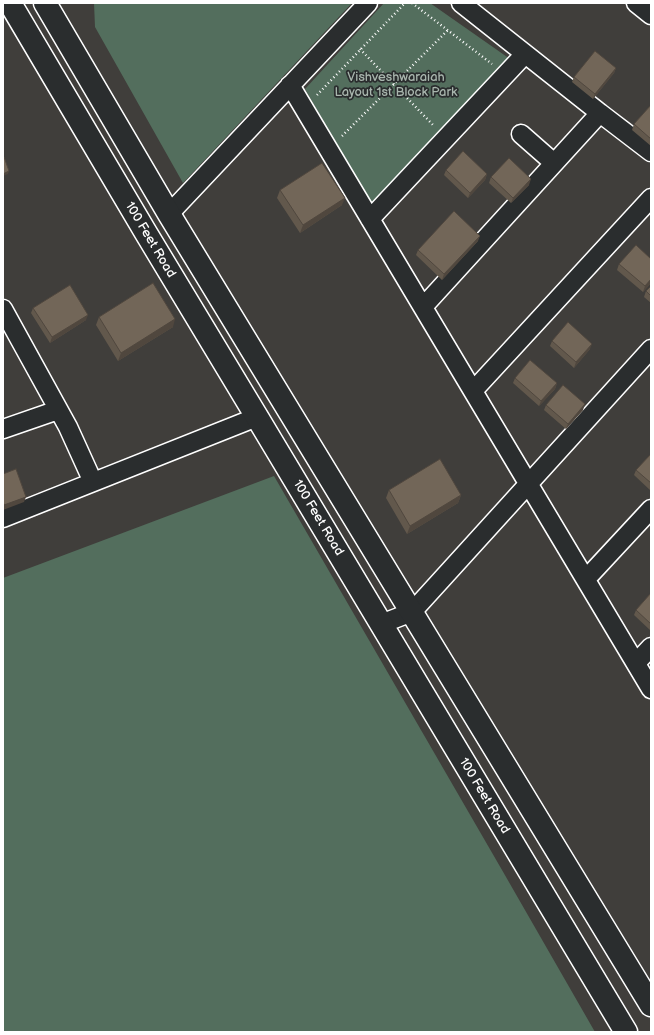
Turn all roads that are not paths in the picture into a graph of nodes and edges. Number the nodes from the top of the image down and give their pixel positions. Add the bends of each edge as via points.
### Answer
1 (10, 3) edge
2 (45, 3) edge
3 (368, 3) edge
4 (461, 3) edge
5 (636, 3) edge
6 (651, 15) edge
7 (525, 54) junction
8 (290, 85) junction
9 (600, 113) junction
10 (522, 134) dead end
11 (651, 152) edge
12 (554, 163) junction
13 (651, 198) edge
14 (169, 214) junction
15 (370, 219) junction
16 (423, 308) junction
17 (6, 319) edge
18 (651, 349) edge
19 (473, 391) junction
20 (58, 410) junction
21 (257, 417) junction
22 (3, 429) edge
23 (93, 482) junction
24 (529, 484) junction
25 (651, 509) edge
26 (3, 518) edge
27 (586, 579) junction
28 (412, 612) junction
29 (381, 624) junction
30 (651, 647) edge
31 (636, 663) junction
32 (651, 689) edge
33 (651, 1005) edge
34 (626, 1032) edge

1 - 21 main road, 100 Feet Road
2 - 14 main road
3 - 8 street
4 - 7 street
5 - 6 street
7 - 9 street
7 - 15 street
8 - 14 street
8 - 15 street
9 - 11 street
9 - 12 street
10 - 12 street
12 - 16 street
13 - 19 street
14 - 28 main road
15 - 16 street
16 - 19 street
17 - 20 street
18 - 24 street
19 - 24 street
20 - 22 street
20 - 23 street
21 - 23 street
21 - 29 main road, 100 Feet Road
23 - 26 street
24 - 27 street
24 - 28 street
25 - 27 street
27 - 31 street
28 - 29 street
28 - 33 main road
29 - 34 main road, 100 Feet Road
30 - 31 street
31 - 32 street

